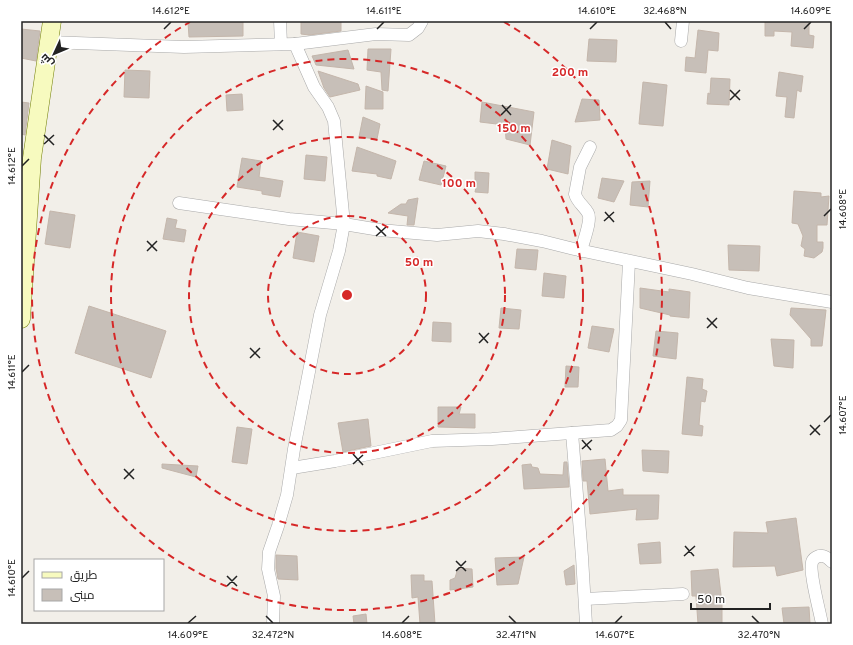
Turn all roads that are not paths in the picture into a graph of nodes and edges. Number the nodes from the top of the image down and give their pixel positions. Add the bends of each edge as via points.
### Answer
1 (52, 21) edge
2 (280, 21) edge
3 (422, 21) edge
4 (683, 21) edge
5 (49, 42) junction
6 (681, 42) dead end
7 (281, 44) junction
8 (295, 44) junction
9 (590, 147) dead end
10 (179, 203) dead end
11 (344, 224) junction
12 (581, 251) junction
13 (629, 262) junction
14 (832, 302) edge
15 (21, 319) edge
16 (572, 433) junction
17 (292, 468) junction
18 (832, 562) edge
19 (683, 594) dead end
20 (585, 599) junction
21 (273, 624) edge
22 (586, 624) edge
23 (822, 624) edge

1 - 5 street
2 - 7 street
3 - 8 street via 409,35 376,34
4 - 6 street
5 - 7 street via 184,48
5 - 15 street via 32,158
7 - 8 street
8 - 11 street via 314,87 334,121
9 - 12 street via 580,167 575,194 588,213 589,220
10 - 11 street
11 - 12 street via 437,235 478,231 542,241
11 - 17 street via 339,251 320,315
12 - 13 street
13 - 14 street via 748,288
13 - 16 street via 621,420 611,430
16 - 17 street via 432,441
16 - 20 street
17 - 21 street via 269,552 268,569 274,596
18 - 23 street via 821,555 812,562
19 - 20 street
20 - 22 street

